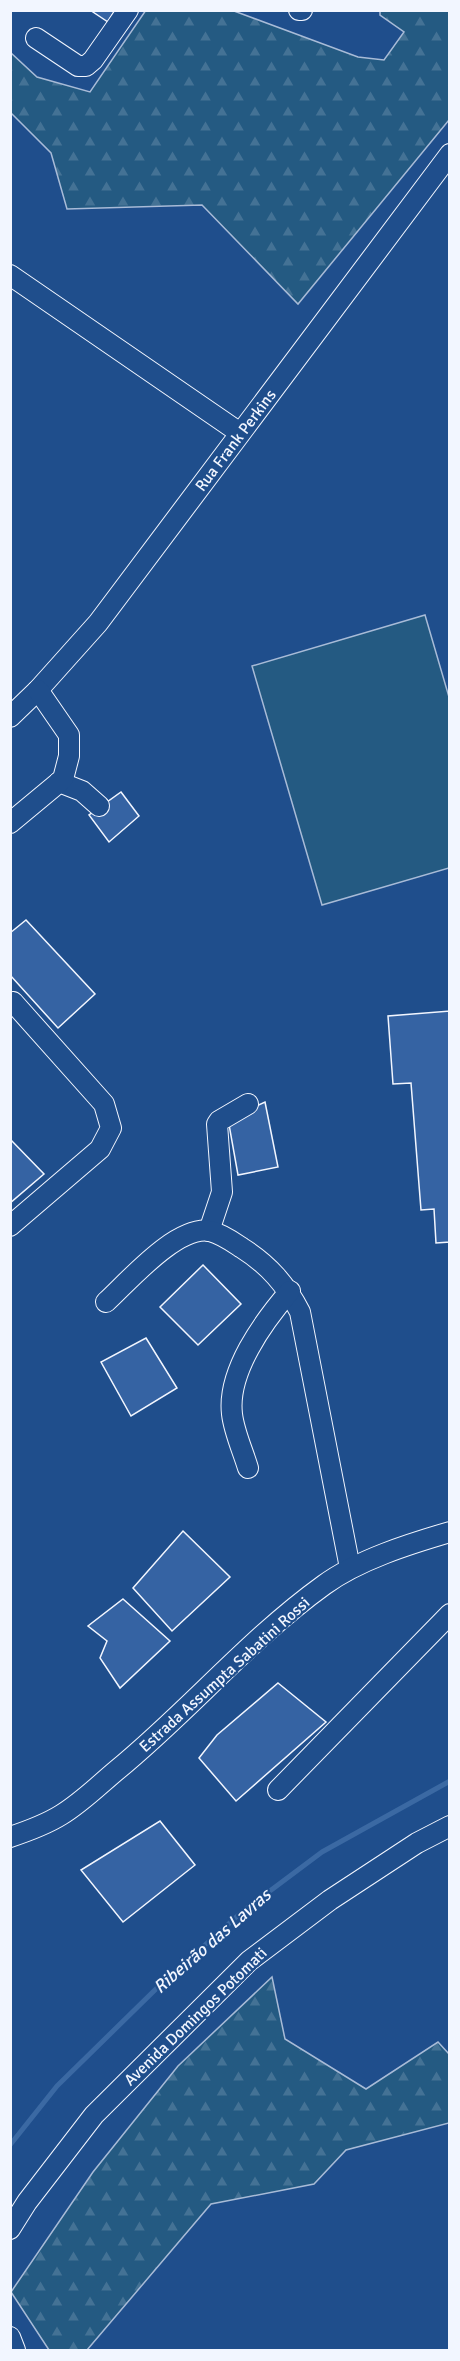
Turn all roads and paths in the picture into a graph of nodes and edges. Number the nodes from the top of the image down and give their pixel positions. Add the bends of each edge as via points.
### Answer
1 (128, 10) edge
2 (36, 38) dead end
3 (450, 154) edge
4 (10, 275) edge
5 (240, 433) junction
6 (38, 690) junction
7 (10, 717) edge
8 (59, 782) junction
9 (99, 806) dead end
10 (10, 823) edge
11 (13, 1002) dead end
12 (248, 1104) dead end
13 (10, 1226) edge
14 (209, 1231) junction
15 (290, 1291) junction
16 (106, 1302) dead end
17 (248, 1468) dead end
18 (450, 1532) edge
19 (350, 1568) junction
20 (450, 1614) edge
21 (278, 1790) dead end
22 (450, 1826) edge
23 (10, 1837) edge
24 (10, 2229) edge
25 (10, 2337) edge
26 (15, 2350) edge

1 - 2 street via 86,66 78,66
3 - 5 street, Rua Frank Perkins
4 - 5 street
5 - 6 street, Rua Frank Perkins via 98,623
6 - 7 street, Rua Frank Perkins
6 - 8 street via 69,735 69,756
8 - 9 street via 82,791
8 - 10 street
11 - 13 street via 104,1104 111,1128 100,1149
12 - 14 street via 217,1124 222,1192
14 - 15 street via 251,1254
14 - 16 street via 192,1232 167,1246
15 - 17 street via 252,1342 232,1395 232,1416
15 - 19 street via 300,1312
18 - 19 street, Estrada Assumpta Sabatini Rossi
19 - 23 street, Estrada Assumpta Sabatini Rossi via 280,1619 141,1750 87,1795 61,1815
20 - 21 street
22 - 24 street, Avenida Domingos Potomati via 330,1900 249,1961 94,2115
25 - 26 street

